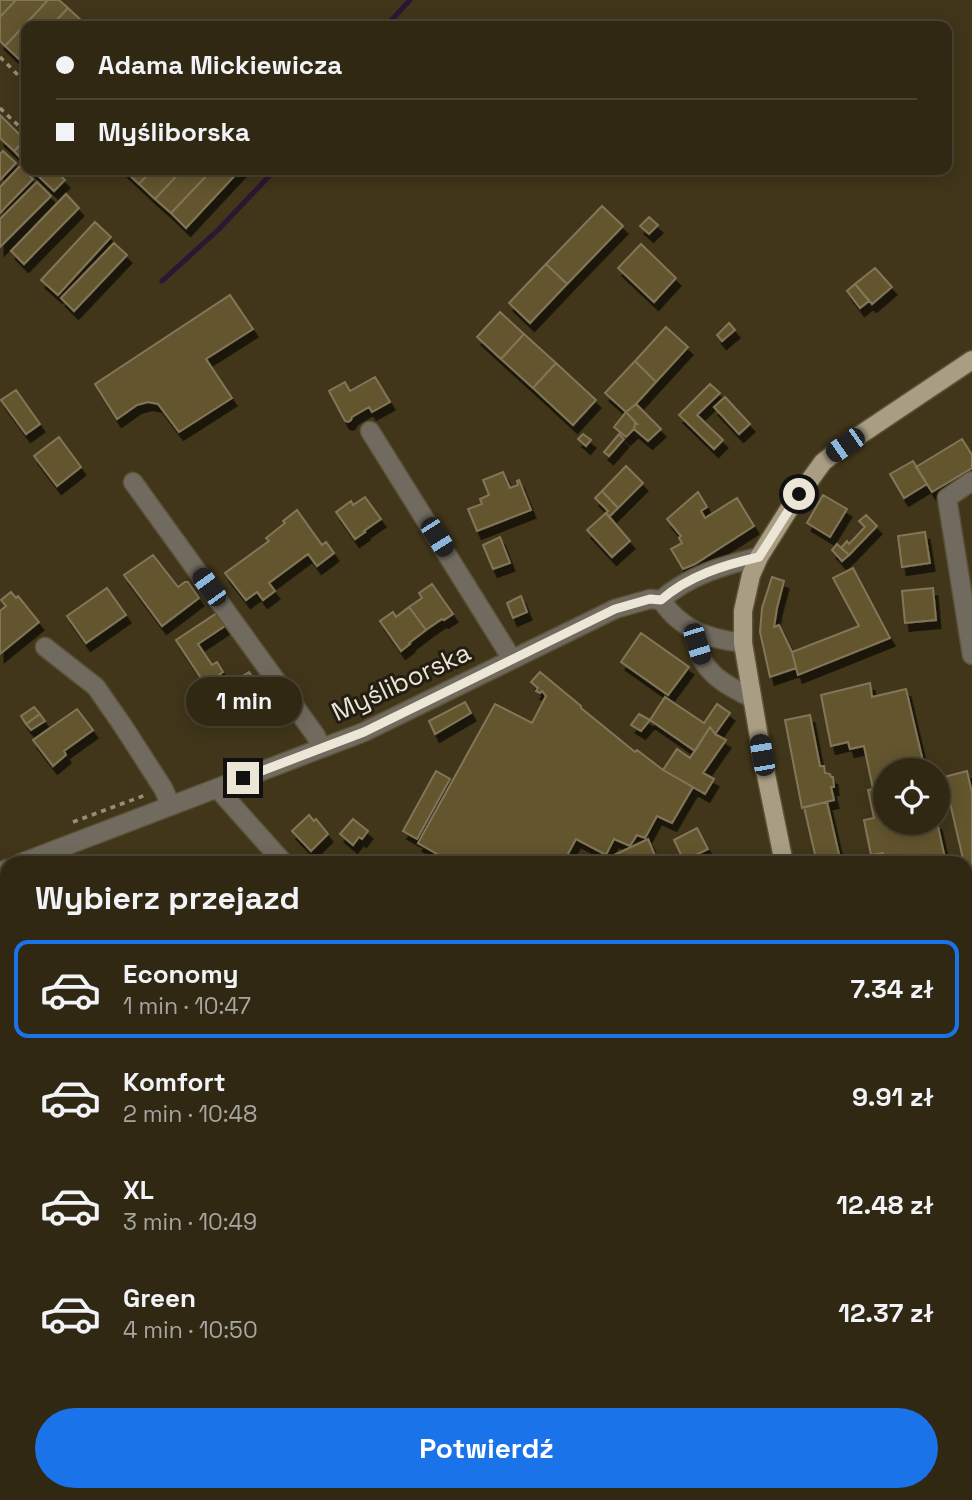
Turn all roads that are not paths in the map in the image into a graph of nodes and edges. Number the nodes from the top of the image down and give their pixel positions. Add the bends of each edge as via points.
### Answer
1 (972, 360) edge
2 (370, 431) dead end
3 (972, 481) edge
4 (133, 482) dead end
5 (759, 557) junction
6 (661, 600) junction
7 (693, 629) junction
8 (743, 643) junction
9 (45, 647) dead end
10 (972, 655) edge
11 (512, 659) junction
12 (752, 698) junction
13 (320, 748) junction
14 (216, 788) junction
15 (171, 806) junction
16 (41, 856) edge
17 (278, 856) edge
18 (783, 856) edge

1 - 5 main road via 823,462
2 - 11 street
3 - 10 street via 947,498
4 - 13 street via 316,736
5 - 6 street, Myśliborska via 687,581
5 - 8 main road via 743,611
6 - 7 street
6 - 11 street, Myśliborska via 615,609
7 - 8 street
7 - 12 street via 709,670
8 - 12 main road
9 - 15 street via 96,687
11 - 13 street, Myśliborska via 364,732
12 - 18 main road
13 - 14 street, Myśliborska
14 - 15 street, Myśliborska
14 - 17 street
15 - 16 street, Myśliborska

